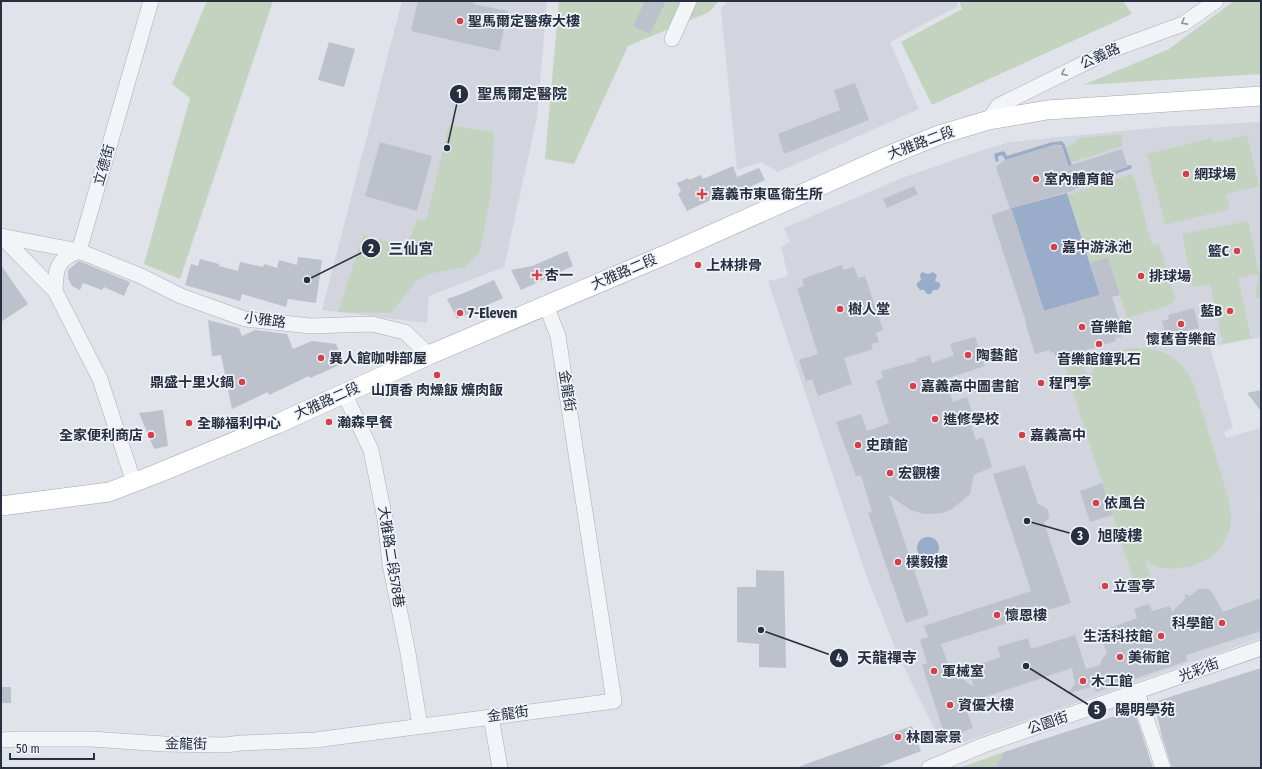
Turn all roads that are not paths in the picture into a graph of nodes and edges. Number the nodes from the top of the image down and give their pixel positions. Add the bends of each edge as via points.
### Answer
1 (151, 1) edge
2 (689, 1) edge
3 (1216, 1) edge
4 (672, 39) dead end
5 (1261, 96) edge
6 (989, 120) junction
7 (1, 236) edge
8 (79, 251) junction
9 (55, 291) junction
10 (546, 305) junction
11 (429, 355) junction
12 (344, 393) junction
13 (134, 483) junction
14 (1, 506) edge
15 (1261, 648) edge
16 (1137, 692) junction
17 (491, 717) junction
18 (420, 726) junction
19 (1, 740) edge
20 (500, 768) edge
21 (929, 768) edge
22 (1163, 768) edge

1 - 8 street, 立德街
2 - 4 street
3 -> 6 street, 公義路 via 1183,24 1108,51 998,106
5 - 6 main road, 大雅路二段 via 1047,110
6 - 10 main road, 大雅路二段 via 939,135 885,157
7 - 8 street
7 - 9 street
8 - 9 street via 68,255 60,262
8 - 11 street, 小雅路 via 141,276 181,296 245,319 311,326 372,324 405,332
9 - 13 street via 100,379
10 - 11 main road, 大雅路二段
10 - 17 street, 金龍街 via 558,336 614,701
11 - 12 main road, 大雅路二段
12 - 13 main road, 大雅路二段
12 - 18 street, 大雅路二段578巷 via 371,450
13 - 14 main road, 大雅路二段 via 109,492
15 - 16 street, 光彩街
16 - 21 street, 公園街 via 984,745
16 - 22 street
17 - 18 street, 金龍街
17 - 20 street
18 - 19 street, 金龍街 via 315,740 241,742 225,745 91,739

